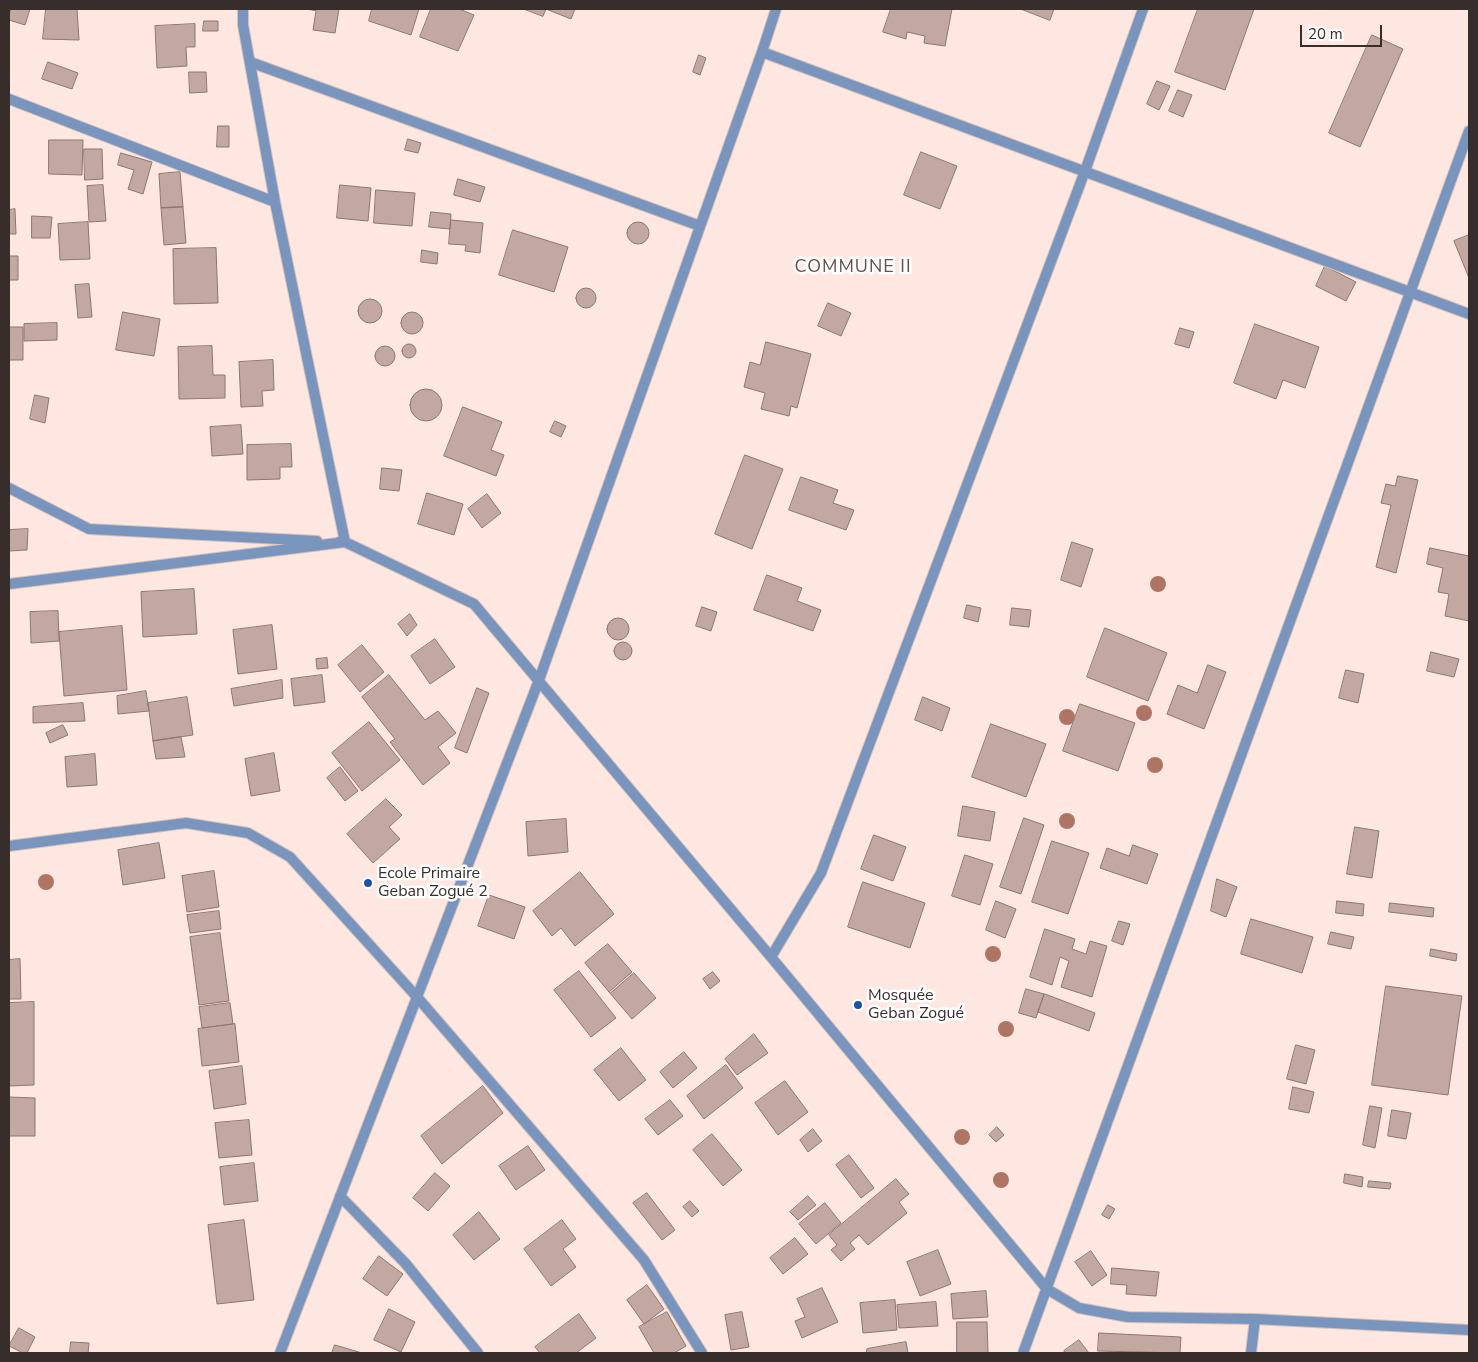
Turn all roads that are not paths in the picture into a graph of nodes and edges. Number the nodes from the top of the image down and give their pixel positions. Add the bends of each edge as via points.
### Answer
1 (243, 9) edge
2 (776, 9) edge
3 (1144, 9) edge
4 (762, 52) junction
5 (250, 62) junction
6 (9, 99) edge
7 (1469, 130) edge
8 (1085, 171) junction
9 (275, 202) junction
10 (700, 226) junction
11 (1410, 292) junction
12 (1469, 314) edge
13 (9, 488) edge
14 (345, 542) junction
15 (9, 584) edge
16 (538, 680) junction
17 (9, 846) edge
18 (771, 957) junction
19 (417, 997) junction
20 (340, 1196) junction
21 (1047, 1289) junction
22 (1254, 1319) junction
23 (1469, 1330) edge
24 (280, 1353) edge
25 (478, 1353) edge
26 (702, 1353) edge
27 (1024, 1353) edge
28 (1251, 1353) edge

1 - 5 street
2 - 4 street
3 - 8 street
4 - 8 street
4 - 10 street
5 - 9 street
5 - 10 street
6 - 9 street
7 - 11 street
8 - 11 street
8 - 18 street via 821,873
9 - 14 street
10 - 16 street
11 - 12 street
11 - 21 street
13 - 14 street via 88,529
14 - 15 street
14 - 16 street via 474,604
16 - 18 street
16 - 19 street
17 - 19 street via 186,823 248,833 290,858
18 - 21 street
19 - 20 street
19 - 26 street via 644,1260
20 - 24 street
20 - 25 street via 406,1264
21 - 22 street via 1079,1308 1128,1317
21 - 27 street
22 - 23 street
22 - 28 street

